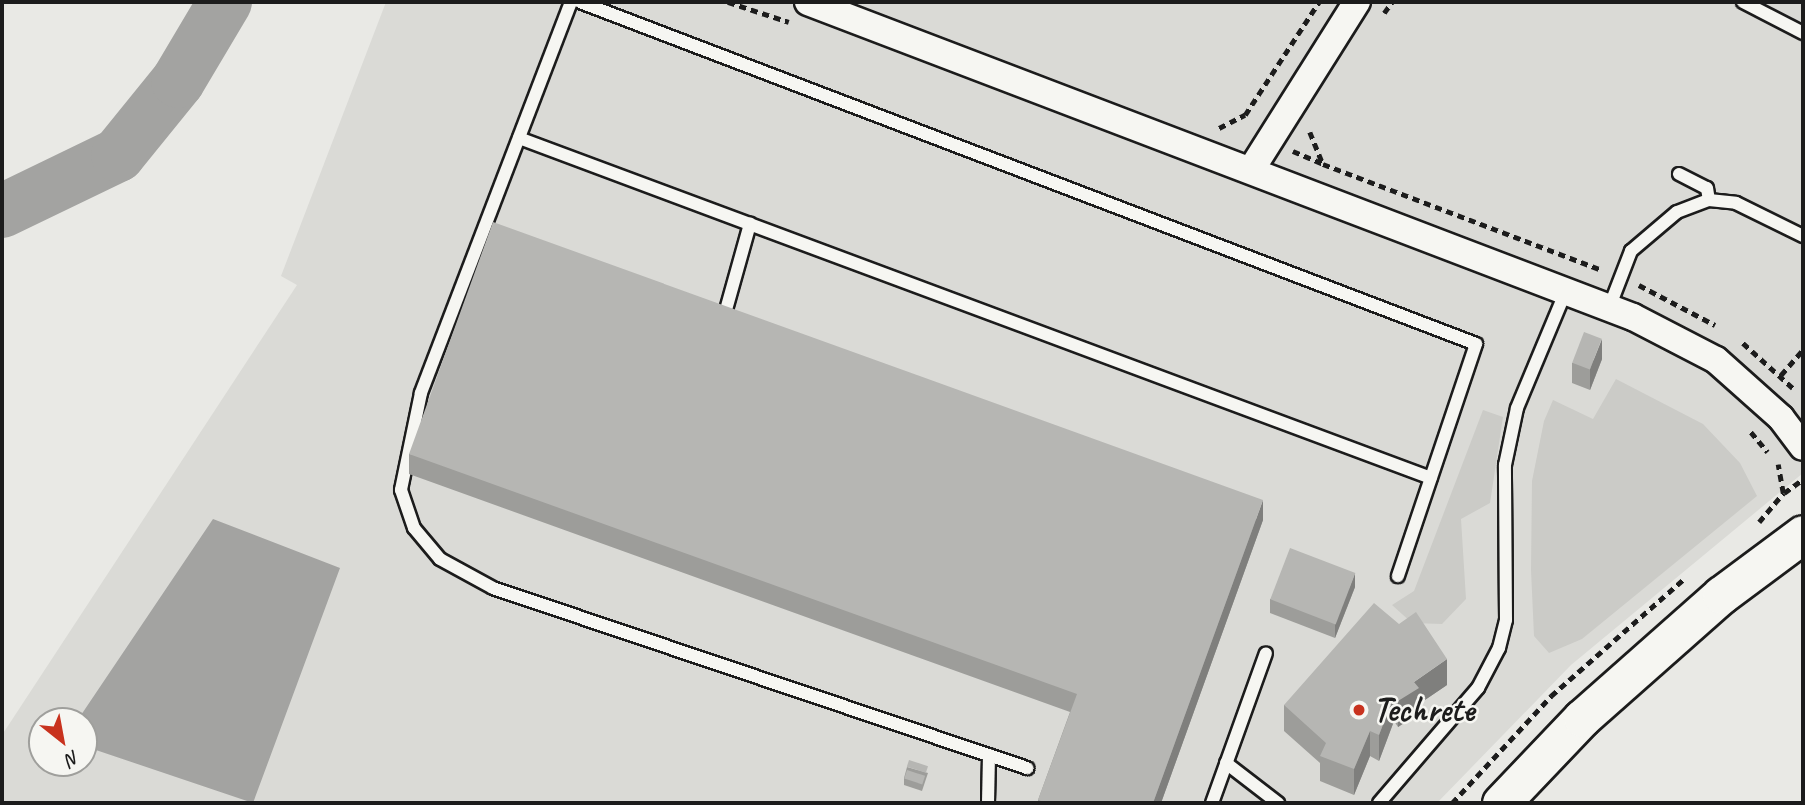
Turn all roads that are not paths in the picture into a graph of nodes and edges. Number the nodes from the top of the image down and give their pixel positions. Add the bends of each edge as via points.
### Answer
1 (571, 2) edge
2 (580, 2) edge
3 (1357, 2) edge
4 (1743, 2) edge
5 (806, 15) edge
6 (1803, 33) edge
7 (519, 138) junction
8 (1251, 170) junction
9 (1679, 174) dead end
10 (1709, 200) junction
11 (750, 224) junction
12 (1803, 236) edge
13 (1566, 290) junction
14 (1609, 307) junction
15 (724, 317) edge
16 (1803, 447) edge
17 (1431, 478) junction
18 (1803, 534) edge
19 (1398, 576) dead end
20 (1266, 653) dead end
21 (989, 755) junction
22 (1226, 763) junction
23 (1027, 768) dead end
24 (988, 803) edge
25 (1212, 803) edge
26 (1278, 803) edge
27 (1379, 803) edge
28 (1502, 803) edge

1 - 7 lane
2 - 17 lane via 1476,344
3 - 8 street
4 - 6 lane
5 - 8 street
7 - 11 lane
7 - 21 lane via 421,393 401,490 414,528 440,559 493,588
8 - 13 street
9 - 10 lane via 1707,188
10 - 12 lane via 1736,202
10 - 14 lane via 1677,212 1631,251
11 - 15 lane
11 - 17 lane
13 - 14 street
13 - 27 lane via 1517,408 1505,465 1506,620 1499,648 1478,688
14 - 16 street via 1716,360 1781,418
17 - 19 lane
18 - 28 street via 1721,595 1592,709
20 - 22 lane
21 - 23 lane
21 - 24 lane
22 - 25 lane
22 - 26 lane

